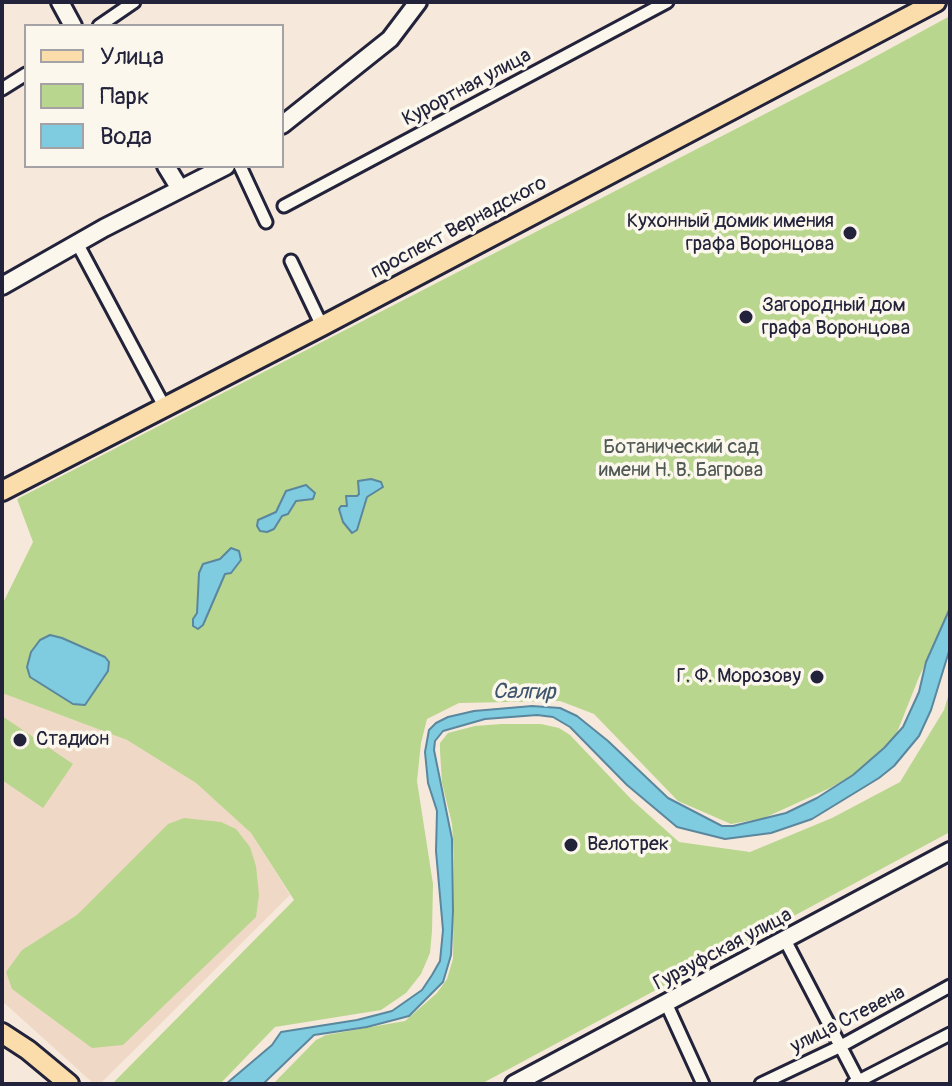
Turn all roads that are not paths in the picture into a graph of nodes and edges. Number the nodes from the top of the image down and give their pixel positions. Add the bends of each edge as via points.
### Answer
1 (60, 2) edge
2 (134, 2) edge
3 (418, 2) edge
4 (667, 2) edge
5 (936, 2) edge
6 (72, 24) edge
7 (102, 24) edge
8 (24, 75) edge
9 (2, 89) edge
10 (284, 123) edge
11 (167, 168) edge
12 (222, 168) edge
13 (241, 168) edge
14 (180, 189) junction
15 (284, 206) dead end
16 (266, 222) dead end
17 (77, 243) junction
18 (291, 261) dead end
19 (2, 286) edge
20 (322, 326) junction
21 (165, 408) junction
22 (2, 491) edge
23 (950, 851) edge
24 (785, 940) junction
25 (950, 986) edge
26 (666, 1003) junction
27 (2, 1033) edge
28 (950, 1034) edge
29 (841, 1046) junction
30 (520, 1083) edge
31 (857, 1083) edge
32 (69, 1084) edge
33 (703, 1084) edge
34 (761, 1084) edge

1 - 6 main road
2 - 7 street
3 - 10 main road via 390,39
4 - 15 street, Курортная улица
5 - 20 main road, проспект Вернадского
8 - 9 street
11 - 14 main road
12 - 14 main road
13 - 16 street
14 - 17 main road
17 - 19 main road
17 - 21 street
18 - 20 street
20 - 21 main road, проспект Вернадского
21 - 22 main road, проспект Вернадского
23 - 24 main road, Гурзуфская улица
24 - 26 main road, Гурзуфская улица
24 - 29 street
25 - 29 street, улица Стевена
26 - 30 main road, Гурзуфская улица
26 - 33 street
27 - 32 main road
28 - 31 street
29 - 31 street
29 - 34 street, улица Стевена

